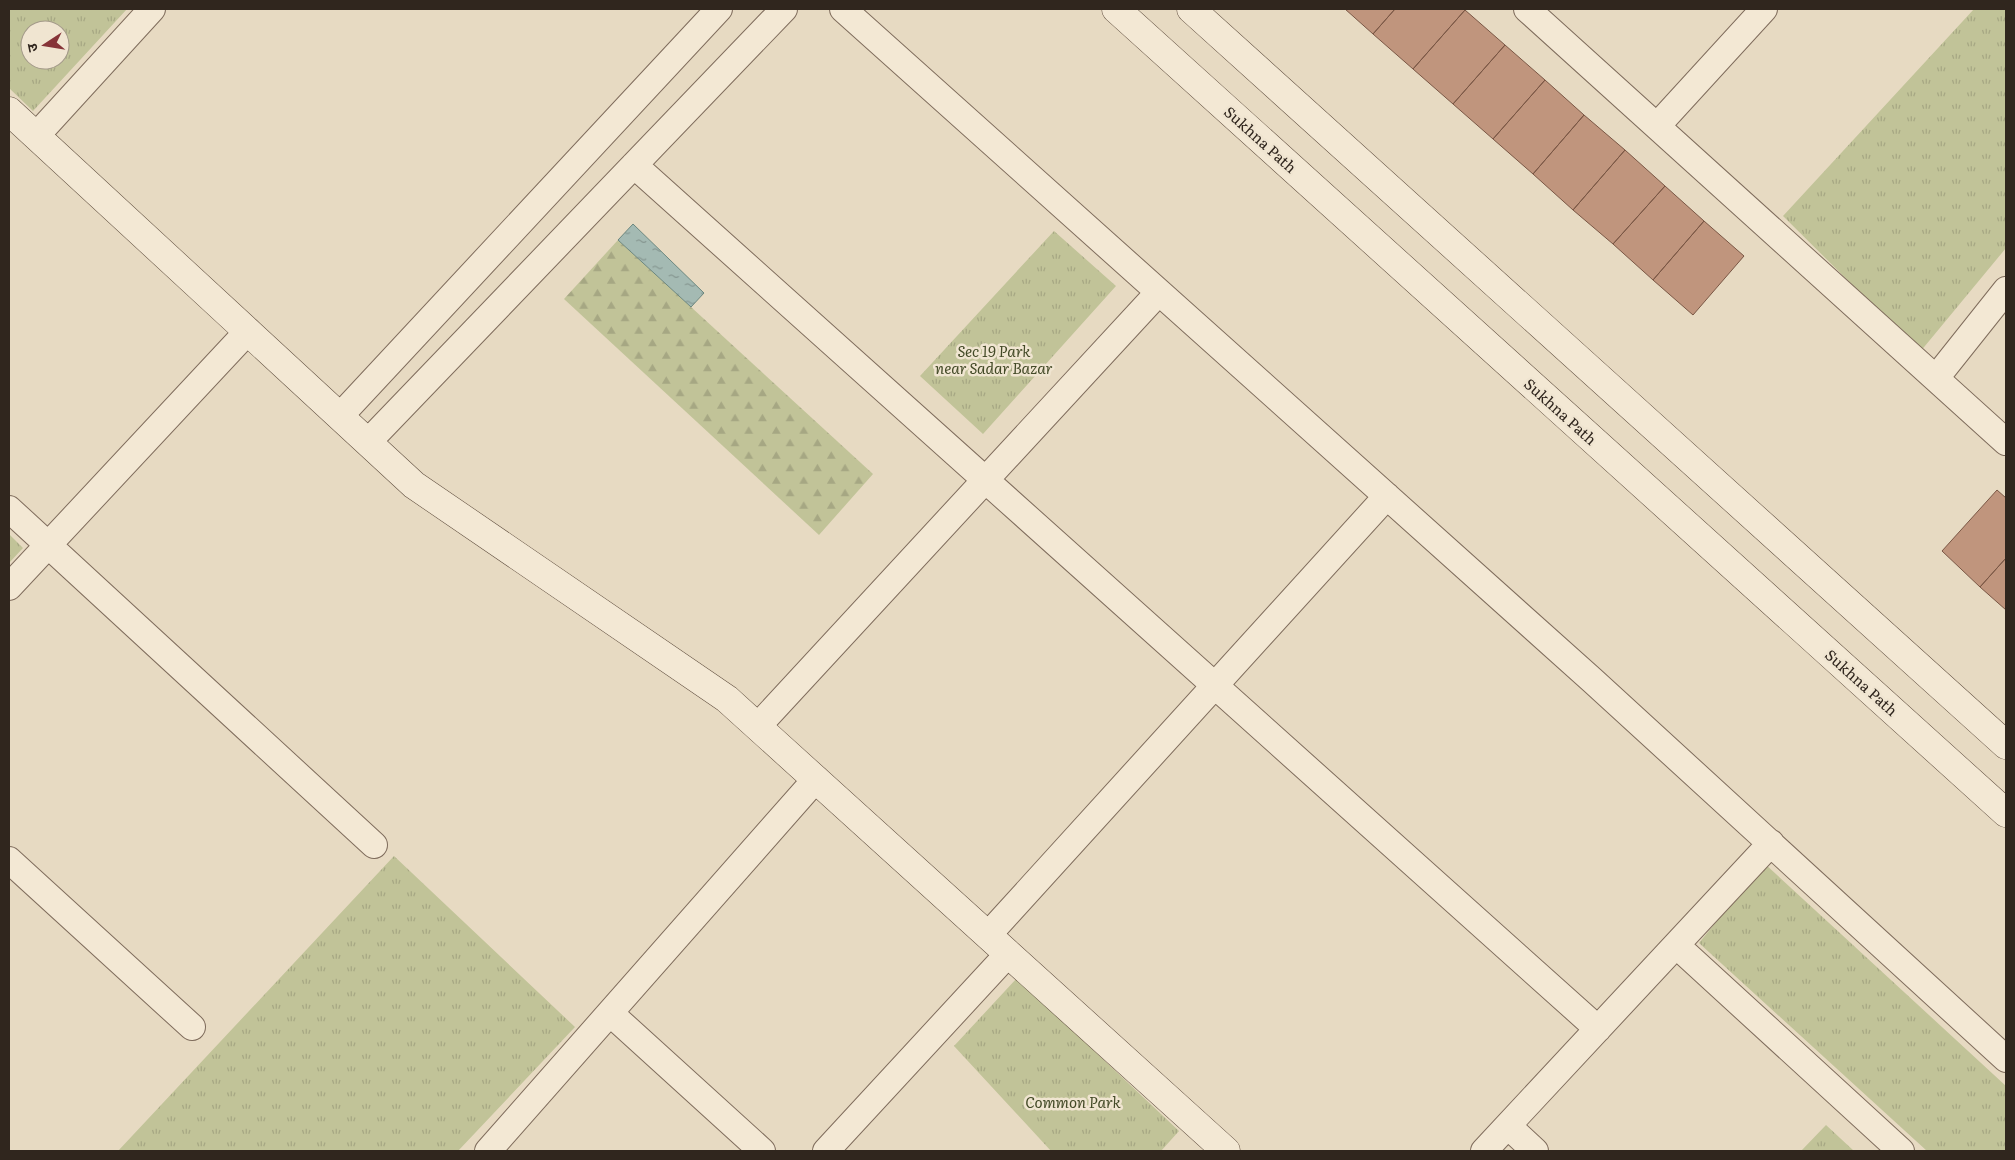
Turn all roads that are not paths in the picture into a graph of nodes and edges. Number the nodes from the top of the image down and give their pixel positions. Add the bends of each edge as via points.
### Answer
1 (152, 9) edge
2 (719, 9) edge
3 (784, 9) edge
4 (843, 9) edge
5 (1116, 9) edge
6 (1191, 9) edge
7 (1528, 9) edge
8 (1764, 9) edge
9 (9, 111) edge
10 (1657, 126) junction
11 (36, 136) junction
12 (634, 165) junction
13 (2006, 290) edge
14 (1159, 292) junction
15 (248, 331) junction
16 (1936, 378) junction
17 (340, 416) junction
18 (368, 442) junction
19 (2006, 442) edge
20 (985, 480) junction
21 (1386, 496) junction
22 (9, 509) edge
23 (48, 545) junction
24 (9, 587) edge
25 (1214, 685) junction
26 (758, 726) junction
27 (2006, 745) edge
28 (816, 779) junction
29 (2006, 813) edge
30 (1771, 843) junction
31 (374, 845) dead end
32 (9, 860) edge
33 (988, 935) junction
34 (1676, 945) junction
35 (1008, 954) junction
36 (610, 1012) junction
37 (192, 1026) dead end
38 (1598, 1029) junction
39 (2006, 1059) edge
40 (1508, 1126) junction
41 (488, 1151) edge
42 (762, 1151) edge
43 (826, 1151) edge
44 (1226, 1151) edge
45 (1484, 1151) edge
46 (1535, 1151) edge
47 (1901, 1151) edge

1 - 11 street
2 - 17 street
3 - 12 street
4 - 14 street
5 - 29 main road, Sukhna Path
6 - 27 main road
7 - 10 street
8 - 10 street
9 - 11 main road
10 - 16 street
11 - 15 main road
12 - 18 street
12 - 20 street
13 - 16 street
14 - 20 street
14 - 21 street
15 - 17 main road
15 - 23 street
16 - 19 street
17 - 18 main road
18 - 26 main road via 414,485 727,699
20 - 25 street
20 - 26 street
21 - 25 street
21 - 30 street
22 - 23 street
23 - 24 street
23 - 31 street
25 - 33 street
25 - 38 street
26 - 28 main road
28 - 33 main road
28 - 36 street
30 - 34 street
30 - 39 street
32 - 37 street
33 - 35 main road
34 - 38 street
34 - 47 street
35 - 43 street
35 - 44 main road
36 - 41 street
36 - 42 street
38 - 40 street
40 - 45 street
40 - 46 street

